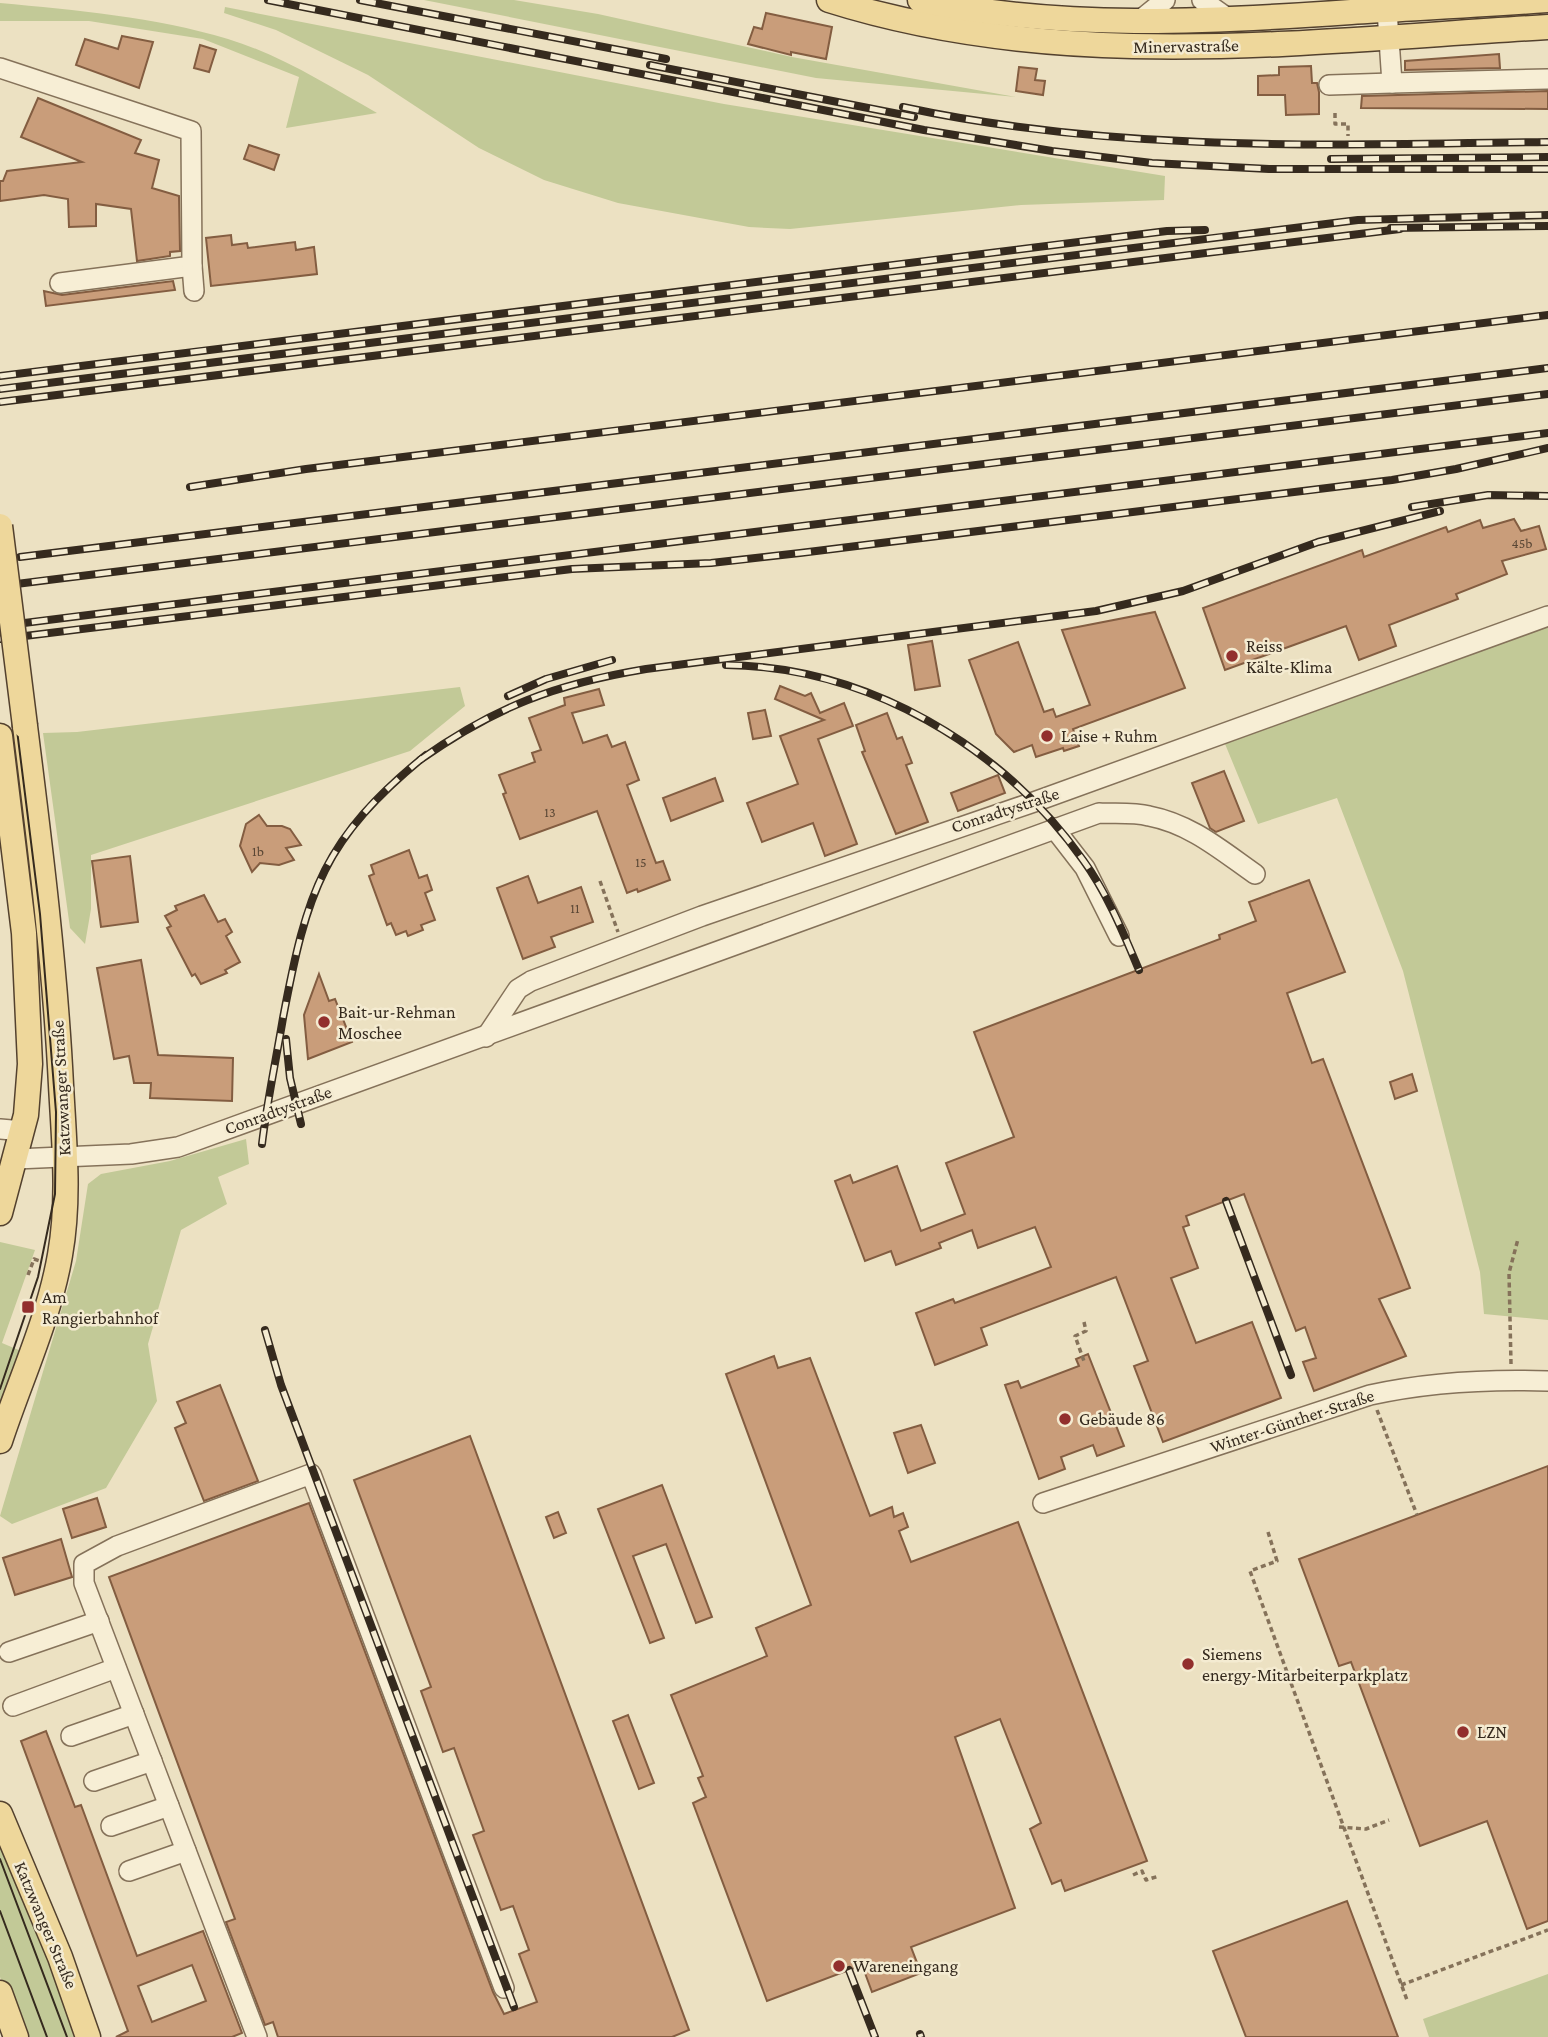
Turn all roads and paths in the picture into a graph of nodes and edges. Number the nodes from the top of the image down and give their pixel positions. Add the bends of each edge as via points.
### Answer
1 (829, 0) edge
2 (920, 0) edge
3 (1165, 0) edge
4 (1202, 0) edge
5 (1548, 0) edge
6 (1387, 10) junction
7 (1229, 19) junction
8 (1139, 21) junction
9 (1548, 27) edge
10 (1390, 37) junction
11 (0, 68) edge
12 (1548, 79) edge
13 (1392, 83) junction
14 (1329, 85) dead end
15 (1335, 113) dead end
16 (1348, 136) dead end
17 (192, 266) junction
18 (60, 283) dead end
19 (194, 291) dead end
20 (0, 526) edge
21 (1548, 616) edge
22 (0, 736) edge
23 (1054, 828) junction
24 (1255, 874) dead end
25 (600, 881) dead end
26 (1119, 936) dead end
27 (623, 946) junction
28 (486, 1037) junction
29 (12, 1130) edge
30 (65, 1157) junction
31 (16, 1158) junction
32 (0, 1213) edge
33 (1518, 1239) dead end
34 (1084, 1322) dead end
35 (1085, 1364) dead end
36 (1512, 1380) junction
37 (1548, 1381) edge
38 (1370, 1395) junction
39 (0, 1441) edge
40 (1043, 1503) dead end
41 (1417, 1515) dead end
42 (1268, 1532) dead end
43 (99, 1621) junction
44 (9, 1652) dead end
45 (116, 1668) junction
46 (13, 1706) dead end
47 (134, 1714) junction
48 (71, 1736) dead end
49 (152, 1761) junction
50 (94, 1781) dead end
51 (169, 1806) junction
52 (0, 1814) edge
53 (1389, 1820) dead end
54 (111, 1826) dead end
55 (1341, 1826) junction
56 (186, 1851) junction
57 (129, 1871) dead end
58 (1133, 1875) dead end
59 (1159, 1875) dead end
60 (1548, 1930) edge
61 (1401, 1985) junction
62 (504, 1988) dead end
63 (0, 1993) edge
64 (1407, 2000) dead end
65 (16, 2037) edge
66 (88, 2037) edge
67 (257, 2037) edge

1 - 10 main road, Minervastraße via 936,27 1074,46 1183,47
2 - 8 main road, Minervastraße via 1032,17
3 - 8 street
4 - 7 street
5 - 6 main road, Minervastraße
6 - 7 main road, Minervastraße
6 - 10 street
7 - 8 main road, Minervastraße
9 - 10 main road, Minervastraße
10 - 13 street
11 - 17 street via 191,131
12 - 13 street
13 - 14 street
15 - 16 path via 1335,124 1348,124
17 - 18 street
17 - 19 street
20 - 30 main road, Katzwanger Straße, bridge via 51,942
21 - 27 street, Conradtystraße
22 - 29 main road, Katzwanger Straße via 29,1005 30,1064
23 - 24 street, Conradtystraße via 1099,813 1149,816 1212,842
23 - 26 street via 1086,868
23 - 28 street, Conradtystraße
25 - 27 path
27 - 28 street, Conradtystraße via 517,989
28 - 30 street, Conradtystraße via 178,1147
29 - 31 main road, Katzwanger Straße
30 - 31 street, Conradtystraße
30 - 39 main road, Katzwanger Straße via 58,1267
31 - 32 main road, Katzwanger Straße
33 - 36 path via 1509,1273
34 - 35 path via 1086,1331 1075,1336
36 - 37 street, Winter-Günther-Straße
36 - 38 street, Winter-Günther-Straße via 1404,1387
38 - 40 street, Winter-Günther-Straße
38 - 41 path
42 - 55 path via 1277,1561 1250,1571
43 - 44 street
43 - 45 street
43 - 62 street via 84,1583 84,1564 117,1546 311,1474
45 - 46 street
45 - 47 street
47 - 48 street
47 - 49 street
49 - 50 street
49 - 51 street
51 - 54 street
51 - 56 street
52 - 66 main road, Katzwanger Straße via 60,1956
53 - 55 path via 1366,1829
55 - 61 path
56 - 57 street
56 - 67 street
58 - 59 path via 1142,1871 1146,1880
60 - 61 path
61 - 64 path
63 - 65 main road

